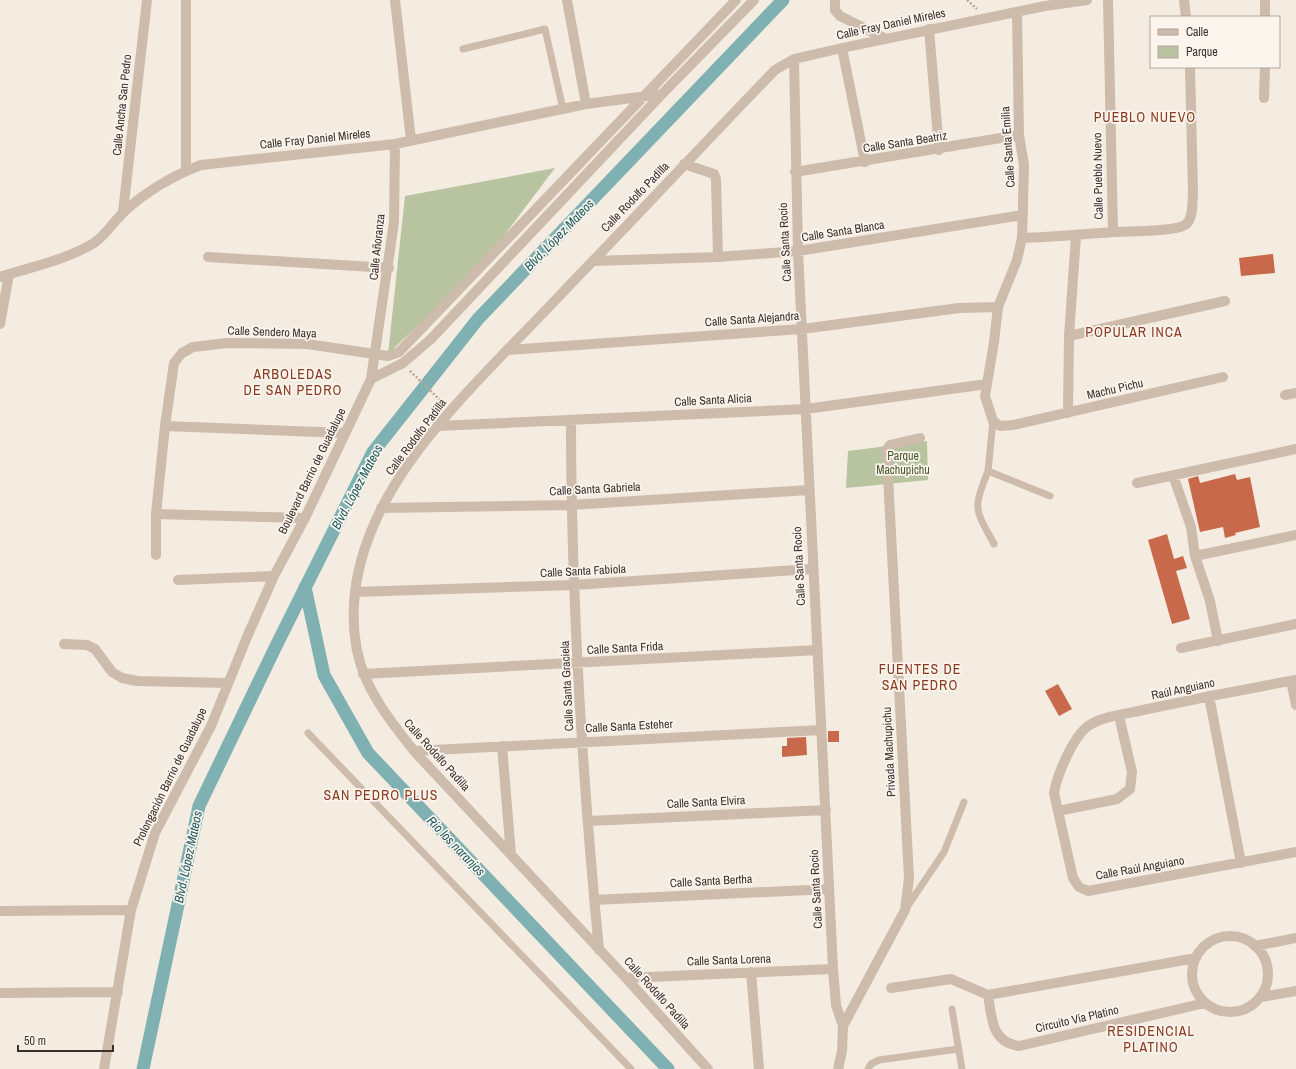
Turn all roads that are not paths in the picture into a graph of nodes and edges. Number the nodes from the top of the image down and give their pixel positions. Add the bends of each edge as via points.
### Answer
1 (147, 0) edge
2 (186, 0) edge
3 (395, 0) edge
4 (566, 0) edge
5 (736, 0) edge
6 (754, 0) edge
7 (835, 0) edge
8 (1087, 0) edge
9 (1108, 0) edge
10 (1184, 0) edge
11 (1265, 0) edge
12 (1017, 12) junction
13 (1186, 16) edge
14 (1265, 16) edge
15 (929, 29) junction
16 (884, 38) junction
17 (842, 48) junction
18 (463, 49) dead end
19 (794, 60) junction
20 (1190, 68) edge
21 (1265, 68) edge
22 (662, 94) junction
23 (643, 97) junction
24 (1264, 98) dead end
25 (586, 104) junction
26 (563, 109) junction
27 (1019, 135) junction
28 (411, 140) junction
29 (395, 144) junction
30 (939, 150) junction
31 (865, 162) junction
32 (684, 164) junction
33 (186, 171) junction
34 (795, 172) junction
35 (123, 212) junction
36 (1023, 215) junction
37 (1113, 232) junction
38 (1076, 236) junction
39 (1022, 238) junction
40 (798, 251) junction
41 (718, 256) junction
42 (208, 257) dead end
43 (593, 260) junction
44 (389, 268) junction
45 (5, 276) edge
46 (1225, 301) dead end
47 (998, 307) junction
48 (0, 324) edge
49 (802, 329) junction
50 (1069, 336) junction
51 (507, 350) junction
52 (375, 353) junction
53 (1223, 377) dead end
54 (371, 379) junction
55 (987, 384) junction
56 (1296, 393) edge
57 (1285, 395) dead end
58 (806, 409) junction
59 (1068, 413) junction
60 (571, 420) junction
61 (993, 421) junction
62 (165, 426) junction
63 (438, 426) junction
64 (345, 433) junction
65 (920, 438) dead end
66 (1296, 449) edge
67 (988, 471) junction
68 (1173, 475) junction
69 (1137, 483) dead end
70 (809, 490) junction
71 (1050, 496) dead end
72 (571, 504) junction
73 (381, 508) junction
74 (156, 514) junction
75 (305, 518) junction
76 (1296, 535) edge
77 (994, 544) dead end
78 (156, 555) dead end
79 (1195, 556) junction
80 (812, 569) junction
81 (274, 576) junction
82 (178, 580) dead end
83 (574, 585) junction
84 (355, 592) junction
85 (1296, 624) edge
86 (1218, 641) junction
87 (64, 644) dead end
88 (1181, 648) dead end
89 (818, 650) junction
90 (579, 664) junction
91 (363, 674) junction
92 (1293, 681) edge
93 (228, 683) junction
94 (1209, 696) junction
95 (1296, 705) edge
96 (1119, 716) junction
97 (821, 730) junction
98 (308, 732) dead end
99 (1080, 733) joint
100 (583, 742) junction
101 (502, 746) junction
102 (414, 751) junction
103 (964, 802) dead end
104 (826, 810) junction
105 (1058, 810) junction
106 (589, 821) junction
107 (1296, 852) edge
108 (511, 855) junction
109 (1240, 863) junction
110 (830, 889) junction
111 (594, 900) junction
112 (131, 910) junction
113 (905, 910) junction
114 (0, 911) edge
115 (1296, 938) edge
116 (1255, 946) junction
117 (599, 950) junction
118 (1196, 958) junction
119 (833, 969) junction
120 (751, 972) junction
121 (626, 978) junction
122 (891, 988) dead end
123 (1296, 991) edge
124 (118, 992) junction
125 (0, 993) edge
126 (988, 995) junction
127 (1261, 997) junction
128 (1205, 1003) junction
129 (952, 1009) dead end
130 (843, 1026) junction
131 (958, 1049) junction
132 (104, 1069) edge
133 (632, 1069) edge
134 (708, 1069) edge
135 (759, 1069) edge
136 (838, 1069) edge
137 (868, 1069) edge
138 (962, 1069) edge

1 - 35 street, Calle Ancha San Pedro
2 - 33 street
3 - 28 street
4 - 25 street
5 - 23 street, Calle Sendero Maya
6 - 22 street
7 - 16 street via 835,10 840,16
8 - 12 street, Calle Fray Daniel Mireles
9 - 37 street, Calle Pueblo Nuevo
10 - 13 street
11 - 14 street
12 - 15 street, Calle Fray Daniel Mireles
12 - 27 street, Calle Santa Emilia
15 - 16 street, Calle Fray Daniel Mireles
15 - 30 street
16 - 17 street, Calle Fray Daniel Mireles
17 - 19 street, Calle Fray Daniel Mireles
17 - 31 street
18 - 26 lane via 545,29
19 - 32 street, Calle Rodolfo Padilla via 775,70
19 - 34 street, Calle Santa Rocío
20 - 37 street via 1192,209 1189,221 1184,225 1166,229
21 - 24 street
22 - 23 street, Calle Fray Daniel Mireles
22 - 54 street via 431,339 403,363
23 - 25 street, Calle Fray Daniel Mireles
23 - 52 street, Calle Sendero Maya via 399,352 388,356
25 - 26 street, Calle Fray Daniel Mireles
26 - 28 street, Calle Fray Daniel Mireles
27 - 30 street, Calle Santa Beatriz
27 - 36 street, Calle Santa Emilia via 1024,165
28 - 29 street, Calle Fray Daniel Mireles
29 - 33 street, Calle Fray Daniel Mireles via 223,162 202,165
29 - 44 street, Calle Añoranza via 394,222
30 - 31 street, Calle Santa Beatriz
31 - 34 street, Calle Santa Beatriz
32 - 41 street via 714,174 716,179
32 - 43 street, Calle Rodolfo Padilla
33 - 35 street, Calle Fray Daniel Mireles via 142,197
34 - 40 street, Calle Santa Rocío
35 - 45 street, Calle Fray Daniel Mireles via 100,238 84,248
36 - 39 street, Calle Santa Emilia
36 - 40 street, Calle Santa Blanca
37 - 38 street
38 - 39 street
38 - 50 street
39 - 47 street, Calle Santa Emilia via 1017,260
40 - 41 street, Calle Santa Blanca
40 - 49 street, Calle Santa Rocío
41 - 43 street, Calle Santa Blanca
42 - 44 street
43 - 51 street, Calle Rodolfo Padilla
44 - 52 street, Calle Añoranza
45 - 48 street
46 - 50 street
47 - 49 street, Calle Santa Alejandra via 959,308
47 - 55 street, Calle Santa Emilia
49 - 51 street, Calle Santa Alejandra
49 - 58 street, Calle Santa Rocío
50 - 59 street
51 - 63 street, Calle Rodolfo Padilla
52 - 54 street, Boulevard Barrio de Guadalupe
52 - 62 street, Calle Sendero Maya via 307,344 227,343 193,347 182,353 174,363
53 - 59 street, Machu Pichu
54 - 64 street, Boulevard Barrio de Guadalupe
55 - 58 street, Calle Santa Alicia
55 - 61 street, Calle Santa Emilia via 985,396
56 - 57 street
58 - 60 street, Calle Santa Alicia
58 - 70 street, Calle Santa Rocío
59 - 61 street, Machu Pichu via 1013,425 1000,426
60 - 63 street, Calle Santa Alicia
60 - 72 street, Calle Santa Graciela
61 - 67 lane
62 - 64 street
62 - 74 street
63 - 73 street, Calle Rodolfo Padilla via 404,471
64 - 75 street, Boulevard Barrio de Guadalupe
65 - 113 street, Privada Machupichu via 890,445 887,449 909,878
66 - 68 street
67 - 71 lane
67 - 77 lane via 977,499 977,513
68 - 69 street
68 - 79 street via 1191,527
70 - 72 street, Calle Santa Gabriela
70 - 80 street, Calle Santa Rocío
72 - 73 street, Calle Santa Gabriela
72 - 83 street, Calle Santa Graciela
73 - 84 street, Calle Rodolfo Padilla via 363,554
74 - 75 street
74 - 78 street
75 - 81 street, Boulevard Barrio de Guadalupe
76 - 79 street
79 - 86 street via 1210,601
80 - 83 street, Calle Santa Fabiola
80 - 89 street, Calle Santa Rocío
81 - 82 street
81 - 93 street, Prolongación Barrio de Guadalupe
83 - 84 street, Calle Santa Fabiola
83 - 90 street, Calle Santa Graciela
84 - 91 street, Calle Rodolfo Padilla via 356,642
85 - 86 street
86 - 88 street
87 - 93 street via 86,645 95,649 112,672 122,678 137,681
89 - 90 street, Calle Santa Frida
89 - 97 street, Calle Santa Rocío
90 - 91 street, Calle Santa Frida
90 - 100 street, Calle Santa Graciela
91 - 102 street, Calle Rodolfo Padilla via 389,719
92 - 94 street, Raúl Anguiano
92 - 95 street
93 - 112 street, Prolongación Barrio de Guadalupe via 211,726 155,833
94 - 96 street, Raúl Anguiano
94 - 109 street
96 - 99 street, Raúl Anguiano via 1089,725
96 - 105 street via 1132,772 1130,789 1117,799
97 - 100 street, Calle Santa Esteher
97 - 104 street, Calle Santa Rocío
98 - 133 lane
99 - 105 street, Calle Raúl Anguiano via 1056,781 1054,793
100 - 101 street, Calle Santa Esteher
100 - 106 street, Calle Santa Graciela
101 - 102 street, Calle Santa Esteher
101 - 108 street
102 - 108 street, Calle Rodolfo Padilla
103 - 113 lane via 944,852
104 - 106 street, Calle Santa Elvira
104 - 110 street, Calle Santa Rocío
105 - 109 street, Calle Raúl Anguiano via 1073,878 1079,887 1088,891
106 - 111 street, Calle Santa Graciela
107 - 109 street, Calle Raúl Anguiano
108 - 117 street, Calle Rodolfo Padilla
110 - 111 street, Calle Santa Bertha
110 - 119 street, Calle Santa Rocío
111 - 117 street, Calle Santa Graciela
112 - 114 street
112 - 124 street, Prolongación Barrio de Guadalupe
113 - 130 street, Privada Machupichu
115 - 116 street
116 - 118 street via 1246,940 1223,937 1212,941
116 - 127 street via 1262,954 1268,970 1266,987
117 - 121 street, Calle Rodolfo Padilla
118 - 126 street
118 - 128 street via 1192,977 1198,995
119 - 120 street, Calle Santa Lorena
119 - 130 street, Calle Santa Rocío via 836,1005
120 - 121 street, Calle Santa Lorena
120 - 135 street
121 - 134 street, Calle Rodolfo Padilla
122 - 126 street via 951,979
123 - 127 street
124 - 125 street
124 - 132 street, Prolongación Barrio de Guadalupe
126 - 128 street, Circuito Vía Platino via 997,1034 1009,1045 1019,1046
127 - 128 street via 1253,1004 1234,1012 1214,1008
129 - 131 lane
130 - 136 street, Calle Santa Rocío
131 - 137 lane via 880,1060 871,1064
131 - 138 lane

